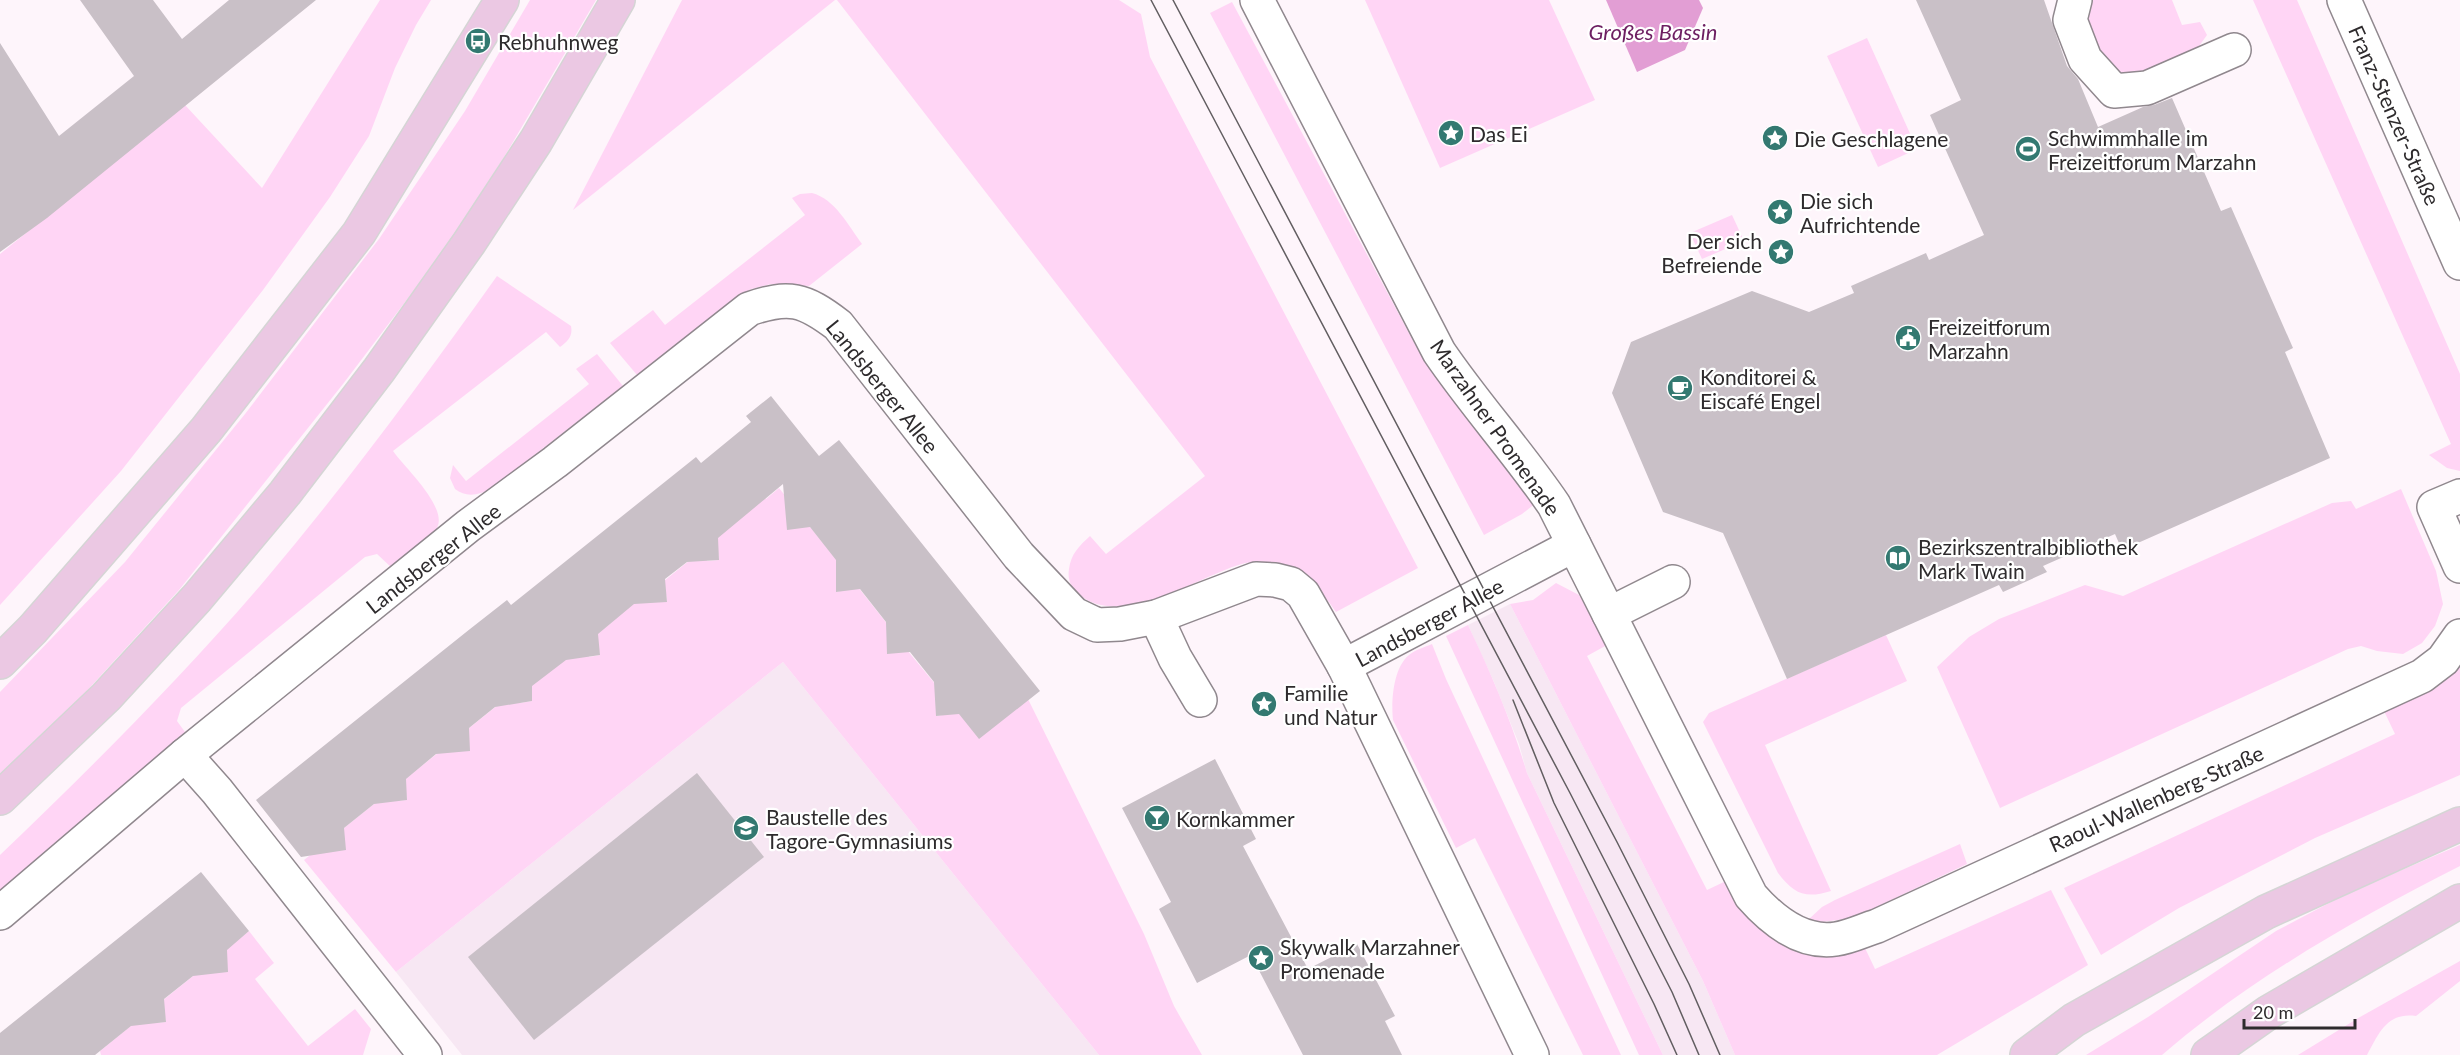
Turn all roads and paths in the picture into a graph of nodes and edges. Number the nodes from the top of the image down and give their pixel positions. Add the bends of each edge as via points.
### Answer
1 (502, 0) edge
2 (618, 0) edge
3 (1257, 0) edge
4 (2075, 0) edge
5 (2344, 0) edge
6 (2234, 50) dead end
7 (2450, 213) edge
8 (2460, 263) edge
9 (2460, 496) edge
10 (1574, 545) junction
11 (2460, 566) edge
12 (1673, 582) dead end
13 (1609, 614) junction
14 (1156, 617) junction
15 (2460, 636) edge
16 (0, 662) edge
17 (1344, 666) junction
18 (1200, 700) dead end
19 (185, 755) junction
20 (0, 798) edge
21 (2460, 824) edge
22 (2460, 901) edge
23 (0, 913) edge
24 (1836, 939) joint
25 (416, 1052) edge
26 (1532, 1055) edge
27 (2027, 1055) edge
28 (2208, 1055) edge

1 - 16 main road via 359,233 206,430
2 - 20 main road via 536,141 469,243 292,484 197,598 106,697
3 - 10 street, Marzahner Promenade via 1439,352 1528,466
4 - 6 street via 2070,20 2085,59 2114,90 2147,88
5 - 7 street, Franz-Stenzer-Straße
7 - 8 street, Franz-Stenzer-Straße
9 - 11 street via 2434,507
10 - 13 street, Marzahner Promenade
10 - 17 street, Landsberger Allee
12 - 13 street
13 - 24 street, Marzahner Promenade via 1751,896 1768,915 1792,931
14 - 17 street, Landsberger Allee via 1256,579 1291,584 1303,594
14 - 18 street
14 - 19 street, Landsberger Allee via 1097,625 1074,614 1024,561 837,325 819,310 797,300 774,301 749,309 468,526
15 - 24 street, Raoul-Wallenberg-Straße via 2443,660 2422,676 1877,926
17 - 26 street
19 - 23 street, Landsberger Allee
19 - 25 street via 217,791
21 - 27 main road via 2266,912 2074,1020
22 - 28 main road via 2269,1012

